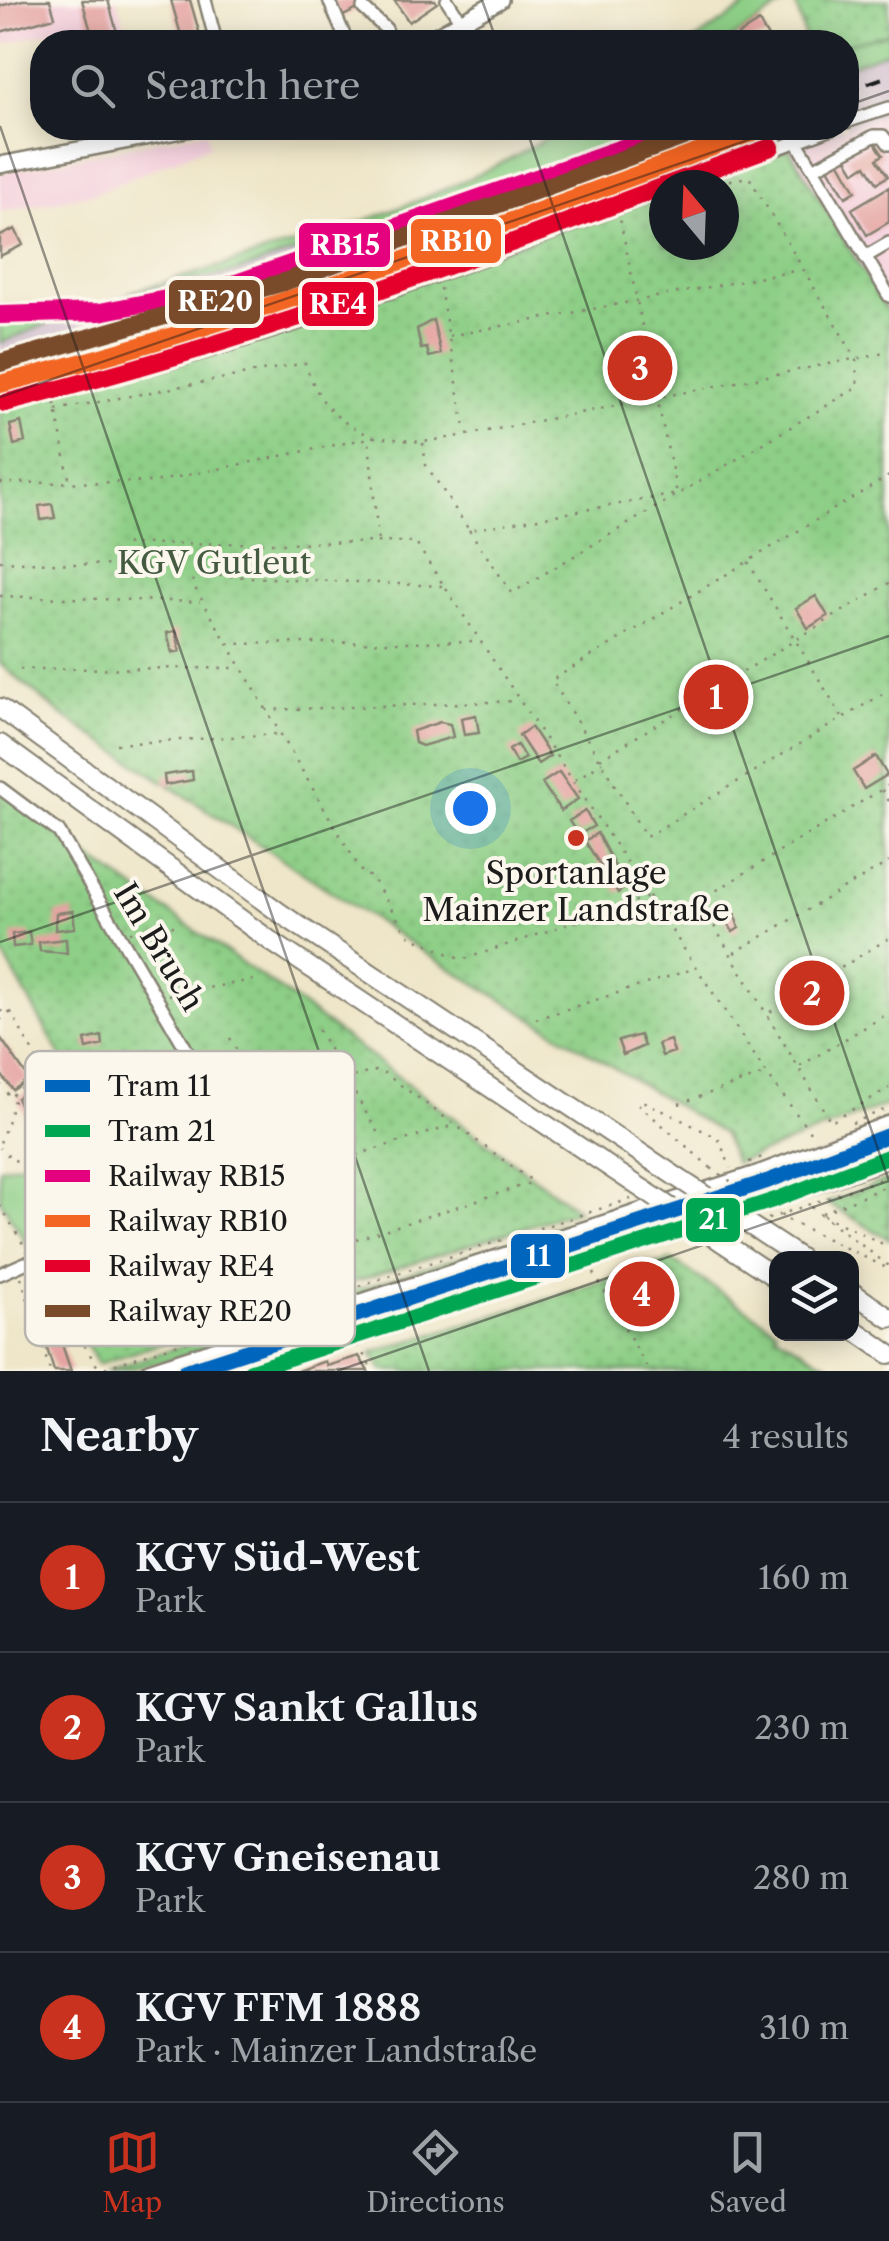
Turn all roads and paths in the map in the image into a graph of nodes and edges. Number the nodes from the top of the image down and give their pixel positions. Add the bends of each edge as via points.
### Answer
1 (204, 0) edge
2 (329, 0) edge
3 (447, 0) edge
4 (500, 0) edge
5 (363, 8) dead end
6 (462, 23) junction
7 (213, 30) edge
8 (341, 30) edge
9 (386, 30) edge
10 (448, 30) edge
11 (889, 108) edge
12 (859, 118) edge
13 (112, 140) edge
14 (802, 140) edge
15 (797, 142) junction
16 (889, 144) edge
17 (0, 165) edge
18 (813, 169) junction
19 (721, 170) edge
20 (739, 179) edge
21 (649, 197) edge
22 (618, 208) junction
23 (889, 243) edge
24 (865, 257) junction
25 (801, 269) junction
26 (438, 274) junction
27 (889, 296) edge
28 (637, 300) junction
29 (449, 336) junction
30 (889, 352) edge
31 (856, 359) junction
32 (53, 394) junction
33 (657, 399) junction
34 (0, 406) edge
35 (56, 410) junction
36 (467, 434) junction
37 (374, 436) junction
38 (423, 442) junction
39 (889, 476) edge
40 (69, 480) junction
41 (0, 483) edge
42 (678, 494) junction
43 (469, 530) junction
44 (378, 542) junction
45 (0, 562) edge
46 (748, 562) junction
47 (889, 582) edge
48 (444, 586) junction
49 (0, 596) edge
50 (202, 602) junction
51 (796, 640) junction
52 (482, 641) junction
53 (227, 644) junction
54 (20, 668) dead end
55 (240, 668) junction
56 (889, 690) edge
57 (521, 702) junction
58 (0, 708) edge
59 (264, 710) junction
60 (843, 719) junction
61 (280, 734) junction
62 (0, 744) edge
63 (116, 744) dead end
64 (601, 760) junction
65 (574, 781) junction
66 (889, 785) edge
67 (0, 788) edge
68 (882, 790) junction
69 (889, 801) edge
70 (889, 862) edge
71 (650, 896) junction
72 (181, 925) dead end
73 (119, 934) junction
74 (889, 938) edge
75 (733, 954) junction
76 (698, 968) junction
77 (253, 980) dead end
78 (156, 997) junction
79 (0, 1011) edge
80 (11, 1012) junction
81 (769, 1012) junction
82 (889, 1013) edge
83 (536, 1019) dead end
84 (0, 1020) edge
85 (318, 1030) dead end
86 (230, 1038) dead end
87 (32, 1051) edge
88 (188, 1051) edge
89 (237, 1051) edge
90 (329, 1051) edge
91 (798, 1067) junction
92 (766, 1074) junction
93 (355, 1076) edge
94 (0, 1084) edge
95 (25, 1087) edge
96 (889, 1088) edge
97 (11, 1096) junction
98 (355, 1097) edge
99 (680, 1104) dead end
100 (458, 1124) junction
101 (889, 1124) edge
102 (378, 1135) dead end
103 (0, 1146) edge
104 (817, 1152) junction
105 (355, 1155) edge
106 (25, 1157) edge
107 (889, 1159) edge
108 (714, 1173) dead end
109 (889, 1184) edge
110 (644, 1192) junction
111 (0, 1206) edge
112 (810, 1206) dead end
113 (821, 1214) junction
114 (355, 1240) edge
115 (889, 1246) edge
116 (25, 1247) edge
117 (789, 1251) edge
118 (22, 1265) joint
119 (889, 1268) edge
120 (594, 1272) dead end
121 (769, 1273) edge
122 (0, 1274) edge
123 (25, 1276) edge
124 (355, 1286) edge
125 (859, 1297) edge
126 (355, 1305) edge
127 (889, 1318) edge
128 (859, 1333) edge
129 (355, 1334) edge
130 (357, 1344) dead end
131 (43, 1346) edge
132 (85, 1346) edge
133 (171, 1346) edge
134 (227, 1346) edge
135 (317, 1346) edge
136 (889, 1354) edge
137 (97, 1370) edge
138 (50, 1371) edge
139 (149, 1371) edge
140 (238, 1371) edge
141 (373, 1371) edge
142 (650, 1371) edge

1 - 7 street
2 - 8 street
3 - 6 street
4 - 6 main road
5 - 9 street
6 - 10 main road
11 - 12 street
13 - 17 main road
14 - 15 street
15 - 18 street
15 - 19 street
16 - 18 street via 874,136
18 - 24 street
20 - 25 path via 749,177
21 - 22 street
22 - 26 street
22 - 28 path
23 - 24 street
24 - 27 street
25 - 28 path
25 - 31 path
26 - 29 path
26 - 32 street via 328,316
28 - 29 path
28 - 33 path
29 - 36 path
30 - 31 path
31 - 33 path
31 - 42 path via 858,387
32 - 34 street
32 - 35 path
33 - 36 path
33 - 42 path
35 - 37 path via 305,362 324,407
35 - 40 path
36 - 38 path
37 - 38 path
37 - 40 path via 154,482
37 - 44 path via 369,441
38 - 43 path via 426,465
39 - 46 path
40 - 41 path
42 - 43 path
42 - 43 path via 512,593
44 - 45 path via 127,544 126,566
44 - 48 path via 415,542
46 - 51 path
46 - 64 path via 552,680
47 - 51 path
48 - 50 path via 204,574 192,579
48 - 52 path
49 - 50 path
50 - 53 path
51 - 60 path
51 - 64 path
52 - 53 path
52 - 57 path
53 - 55 path
54 - 55 path
55 - 59 path
56 - 60 path
57 - 59 path
57 - 65 path
58 - 117 highway, bridge via 280,913
59 - 61 path
60 - 64 path via 646,837
61 - 63 path
61 - 71 path via 406,934 462,960
62 - 110 highway via 272,942
64 - 65 path
65 - 71 path
66 - 68 path
67 - 73 street, Im Bruch via 59,832
68 - 69 path
68 - 75 path via 699,901
70 - 75 path
71 - 76 path
72 - 73 path
73 - 78 street, Im Bruch
74 - 81 path
75 - 81 path
76 - 83 path
76 - 92 path
77 - 78 path
78 - 88 street, Im Bruch
79 - 80 path
80 - 84 path
80 - 87 path
81 - 91 path
82 - 91 path
85 - 90 path
86 - 89 path
91 - 96 path via 831,1122
92 - 99 path
92 - 104 path via 815,1138
93 - 100 path via 380,1070
94 - 97 path
95 - 97 path
97 - 103 path
98 - 102 path
100 - 105 path
100 - 114 path via 534,1182
101 - 104 main road
103 - 106 path via 14,1161
104 - 126 main road
107 - 129 main road
108 - 119 path, bridge via 732,1168 718,1138 637,1103 711,1168 788,1220
109 - 113 path
110 - 121 highway, bridge
110 - 124 path
111 - 116 path
112 - 113 path
113 - 115 path
113 - 119 path
118 - 122 street
118 - 123 path
120 - 142 path
125 - 127 highway
128 - 136 highway
130 - 141 path
131 - 138 path
132 - 137 path
133 - 137 path
134 - 139 main road
135 - 140 main road

